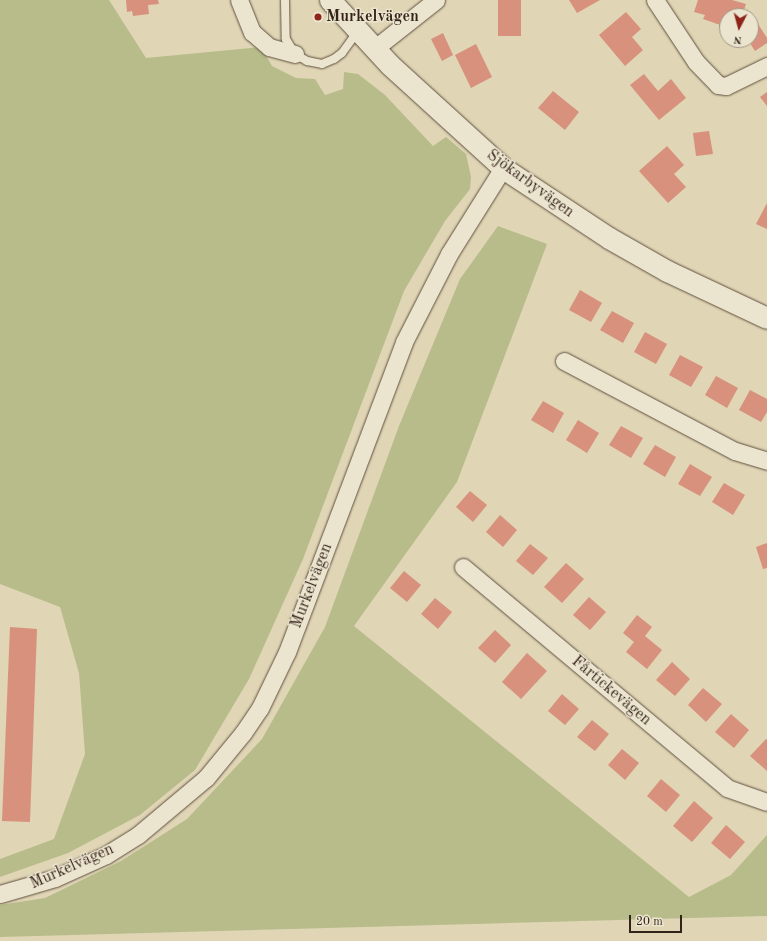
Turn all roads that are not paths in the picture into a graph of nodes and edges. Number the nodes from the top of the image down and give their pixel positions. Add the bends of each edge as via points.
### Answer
1 (239, 0) edge
2 (285, 0) edge
3 (330, 0) edge
4 (436, 0) edge
5 (655, 0) edge
6 (358, 31) junction
7 (374, 49) junction
8 (295, 54) junction
9 (767, 66) edge
10 (503, 168) junction
11 (767, 318) edge
12 (564, 361) dead end
13 (767, 461) edge
14 (463, 568) dead end
15 (767, 802) edge
16 (0, 894) edge

1 - 8 street via 252,32 269,47
2 - 8 lane via 286,39
3 - 6 street, Sjökarbyvägen
4 - 7 street
5 - 9 street via 696,62 718,85 726,86
6 - 7 street, Sjökarbyvägen
6 - 8 lane via 342,53 322,64 307,61
7 - 10 street, Sjökarbyvägen
10 - 11 street, Sjökarbyvägen via 608,238 667,271
10 - 16 street, Murkelvägen via 449,254 404,342 287,652 260,708 243,733 206,778 138,835 106,855 61,876 28,888
12 - 13 street via 735,452
14 - 15 street, Fårtickevägen via 727,788

